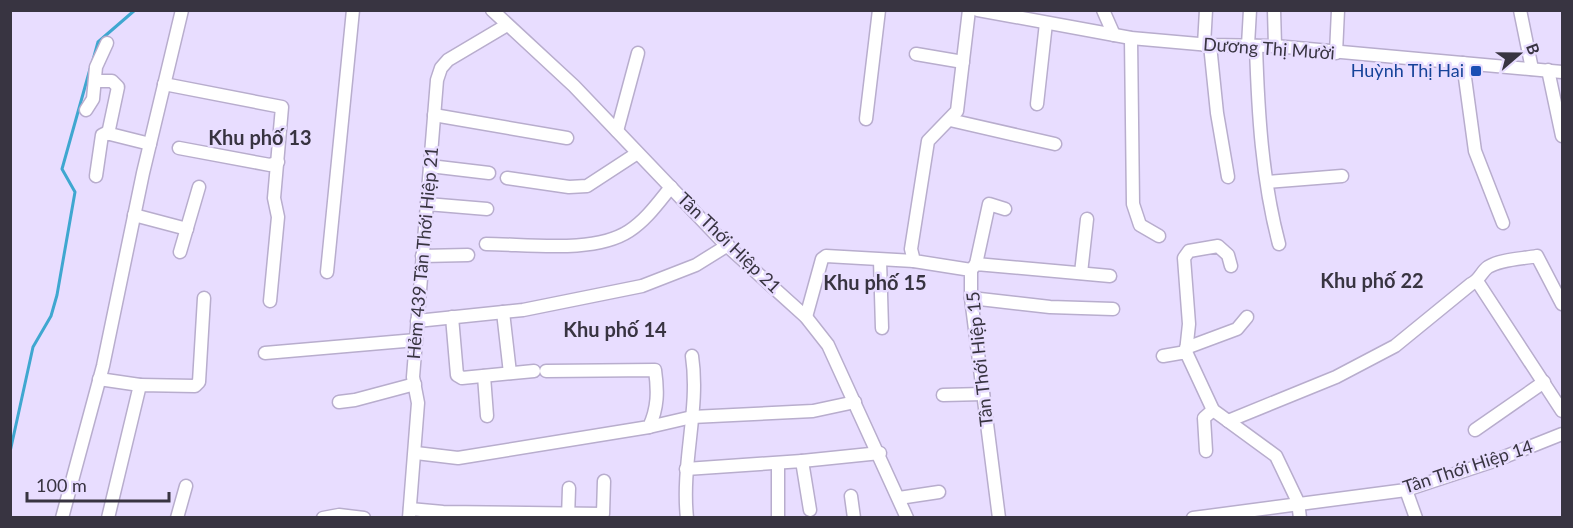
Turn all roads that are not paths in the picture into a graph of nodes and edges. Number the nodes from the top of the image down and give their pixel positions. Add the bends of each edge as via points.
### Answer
1 (182, 10) edge
2 (353, 10) edge
3 (492, 10) edge
4 (879, 10) edge
5 (969, 10) edge
6 (978, 10) edge
7 (1103, 10) edge
8 (1206, 10) edge
9 (1250, 10) edge
10 (1274, 10) edge
11 (1338, 10) edge
12 (1520, 10) edge
13 (1000, 13) edge
14 (1046, 23) junction
15 (507, 25) junction
16 (1114, 35) junction
17 (1131, 38) junction
18 (107, 43) dead end
19 (1207, 45) junction
20 (1252, 45) junction
21 (1275, 46) junction
22 (638, 53) dead end
23 (1336, 53) junction
24 (916, 54) dead end
25 (963, 62) junction
26 (1463, 63) junction
27 (1532, 69) junction
28 (1548, 70) junction
29 (1563, 72) edge
30 (96, 81) junction
31 (164, 84) junction
32 (1037, 104) dead end
33 (86, 110) dead end
34 (434, 115) junction
35 (866, 119) dead end
36 (950, 120) junction
37 (617, 131) junction
38 (108, 134) junction
39 (1563, 136) edge
40 (567, 138) dead end
41 (150, 144) junction
42 (1056, 144) dead end
43 (179, 148) dead end
44 (636, 154) junction
45 (278, 162) junction
46 (430, 166) junction
47 (489, 173) dead end
48 (96, 176) dead end
49 (1342, 176) dead end
50 (1228, 177) dead end
51 (507, 178) dead end
52 (1267, 182) junction
53 (199, 187) dead end
54 (671, 187) junction
55 (427, 204) junction
56 (488, 210) dead end
57 (1005, 210) dead end
58 (134, 214) junction
59 (1087, 219) dead end
60 (1503, 223) dead end
61 (187, 229) junction
62 (1159, 236) dead end
63 (486, 244) dead end
64 (1279, 244) dead end
65 (728, 245) junction
66 (180, 252) dead end
67 (468, 255) dead end
68 (422, 256) junction
69 (880, 260) junction
70 (914, 261) junction
71 (1231, 266) dead end
72 (974, 267) junction
73 (327, 272) dead end
74 (1081, 273) junction
75 (1110, 276) dead end
76 (1477, 281) junction
77 (204, 298) dead end
78 (971, 298) junction
79 (270, 301) dead end
80 (1563, 304) edge
81 (1113, 309) dead end
82 (503, 312) junction
83 (452, 317) junction
84 (806, 317) junction
85 (1247, 317) dead end
86 (417, 321) junction
87 (882, 328) dead end
88 (416, 340) junction
89 (1186, 350) junction
90 (266, 353) dead end
91 (692, 356) dead end
92 (1164, 356) dead end
93 (510, 373) junction
94 (484, 376) junction
95 (99, 379) junction
96 (1544, 382) junction
97 (415, 384) junction
98 (140, 385) junction
99 (983, 394) junction
100 (943, 395) dead end
101 (339, 402) dead end
102 (855, 402) junction
103 (1213, 410) junction
104 (1563, 411) edge
105 (487, 416) dead end
106 (692, 417) junction
107 (1228, 421) junction
108 (648, 428) junction
109 (1475, 430) dead end
110 (1563, 434) edge
111 (1206, 451) dead end
112 (416, 453) junction
113 (880, 453) junction
114 (802, 461) junction
115 (778, 464) junction
116 (686, 469) junction
117 (604, 481) dead end
118 (186, 486) dead end
119 (569, 488) dead end
120 (1406, 490) junction
121 (939, 492) dead end
122 (851, 496) dead end
123 (899, 498) junction
124 (1298, 502) junction
125 (810, 510) dead end
126 (409, 513) edge
127 (1251, 513) edge
128 (568, 516) edge
129 (603, 516) edge
130 (62, 518) edge
131 (108, 518) edge
132 (177, 518) edge
133 (323, 518) edge
134 (364, 518) edge
135 (687, 518) edge
136 (778, 518) edge
137 (854, 518) edge
138 (907, 518) edge
139 (999, 518) edge
140 (1193, 518) edge
141 (1300, 518) edge
142 (1416, 518) edge

1 - 31 street
2 - 73 street
3 - 15 street, Tân Thới Hiệp 21
4 - 35 street
5 - 25 street
6 - 13 street, Dương Thị Mười
7 - 16 street
8 - 19 street
9 - 20 street
10 - 21 street
11 - 23 street
12 - 27 street
13 - 14 street, Dương Thị Mười
14 - 16 street, Dương Thị Mười
14 - 32 street
15 - 34 street, Hẻm 439 Tân Thới Hiệp 21 via 441,68
15 - 37 street, Tân Thới Hiệp 21
16 - 17 street, Dương Thị Mười
17 - 19 street, Dương Thị Mười
17 - 62 street via 1133,204 1140,225
18 - 30 street via 96,67
19 - 20 street, Dương Thị Mười
19 - 50 street
20 - 21 street, Dương Thị Mười
20 - 52 street
21 - 23 street, Dương Thị Mười
22 - 37 street
23 - 26 street, Dương Thị Mười
24 - 25 street
25 - 36 street via 957,111
26 - 27 street, Dương Thị Mười
26 - 60 street via 1475,151
27 - 28 street, Dương Thị Mười
28 - 29 street, Dương Thị Mười
28 - 39 street
30 - 33 street via 93,99
30 - 38 street via 112,81 118,87
31 - 41 street
31 - 45 street via 280,105
34 - 40 street
34 - 46 street, Hẻm 439 Tân Thới Hiệp 21
36 - 42 street
36 - 70 street via 928,141 911,249
37 - 44 street, Tân Thới Hiệp 21
38 - 41 street
38 - 48 street via 102,135
41 - 58 street
43 - 45 street via 270,165
44 - 51 street via 587,186 569,188
44 - 54 street, Tân Thới Hiệp 21
45 - 79 street via 274,198 278,217
46 - 47 street
46 - 55 street, Hẻm 439 Tân Thới Hiệp 21
49 - 52 street
52 - 64 street
53 - 61 street
54 - 63 street via 651,212 628,231 597,244
54 - 65 street, Tân Thới Hiệp 21
55 - 56 street
55 - 68 street, Hẻm 439 Tân Thới Hiệp 21
57 - 72 street via 989,204
58 - 61 street
58 - 95 street
59 - 74 street
61 - 66 street
65 - 82 street via 696,265 642,286
65 - 84 street, Tân Thới Hiệp 21
67 - 68 street
68 - 86 street, Hẻm 439 Tân Thới Hiệp 21
69 - 70 street, Tân Thới Hiệp 15
69 - 84 street, Tân Thới Hiệp 15 via 826,256 822,259
69 - 87 street
70 - 72 street, Tân Thới Hiệp 15
71 - 89 street via 1228,255 1218,246 1189,251 1184,258 1189,324
72 - 74 street
72 - 78 street, Tân Thới Hiệp 15
74 - 75 street
76 - 80 street via 1487,268 1507,260 1536,256
76 - 96 street
76 - 107 street via 1395,346 1336,377
77 - 98 street via 199,382 195,386
78 - 81 street
78 - 99 street, Tân Thới Hiệp 15
82 - 83 street
82 - 93 street
83 - 86 street
83 - 94 street via 457,375
84 - 102 street, Tân Thới Hiệp 21 via 828,345
85 - 89 street via 1238,329
86 - 88 street, Hẻm 439 Tân Thới Hiệp 21
88 - 90 street
88 - 97 street, Hẻm 439 Tân Thới Hiệp 21 via 412,377
89 - 92 street
89 - 103 street
91 - 106 street
93 - 94 street
93 - 108 street via 655,370 658,395
94 - 105 street
95 - 98 street
95 - 130 street
96 - 104 street
96 - 109 street
97 - 101 street
97 - 112 street, Hẻm 439 Tân Thới Hiệp 21
98 - 131 street
99 - 100 street
99 - 139 street, Tân Thới Hiệp 15
102 - 106 street via 802,412
102 - 113 street, Tân Thới Hiệp 21
103 - 107 street
103 - 111 street via 1204,418
106 - 108 street
106 - 116 street
107 - 124 street via 1276,456
108 - 112 street via 458,458
110 - 120 street, Tân Thới Hiệp 14
112 - 126 street, Hẻm 439 Tân Thới Hiệp 21
113 - 114 street
113 - 123 street, Tân Thới Hiệp 21
114 - 115 street
114 - 125 street
115 - 116 street
115 - 136 street
116 - 135 street
117 - 129 street
118 - 132 street
119 - 128 street
120 - 124 street, Tân Thới Hiệp 14
120 - 142 street
121 - 123 street
122 - 137 street
123 - 138 street, Tân Thới Hiệp 21
124 - 127 street, Tân Thới Hiệp 14
124 - 141 street
126 - 128 street
127 - 140 street, Tân Thới Hiệp 14
128 - 129 street
133 - 134 street via 339,514

